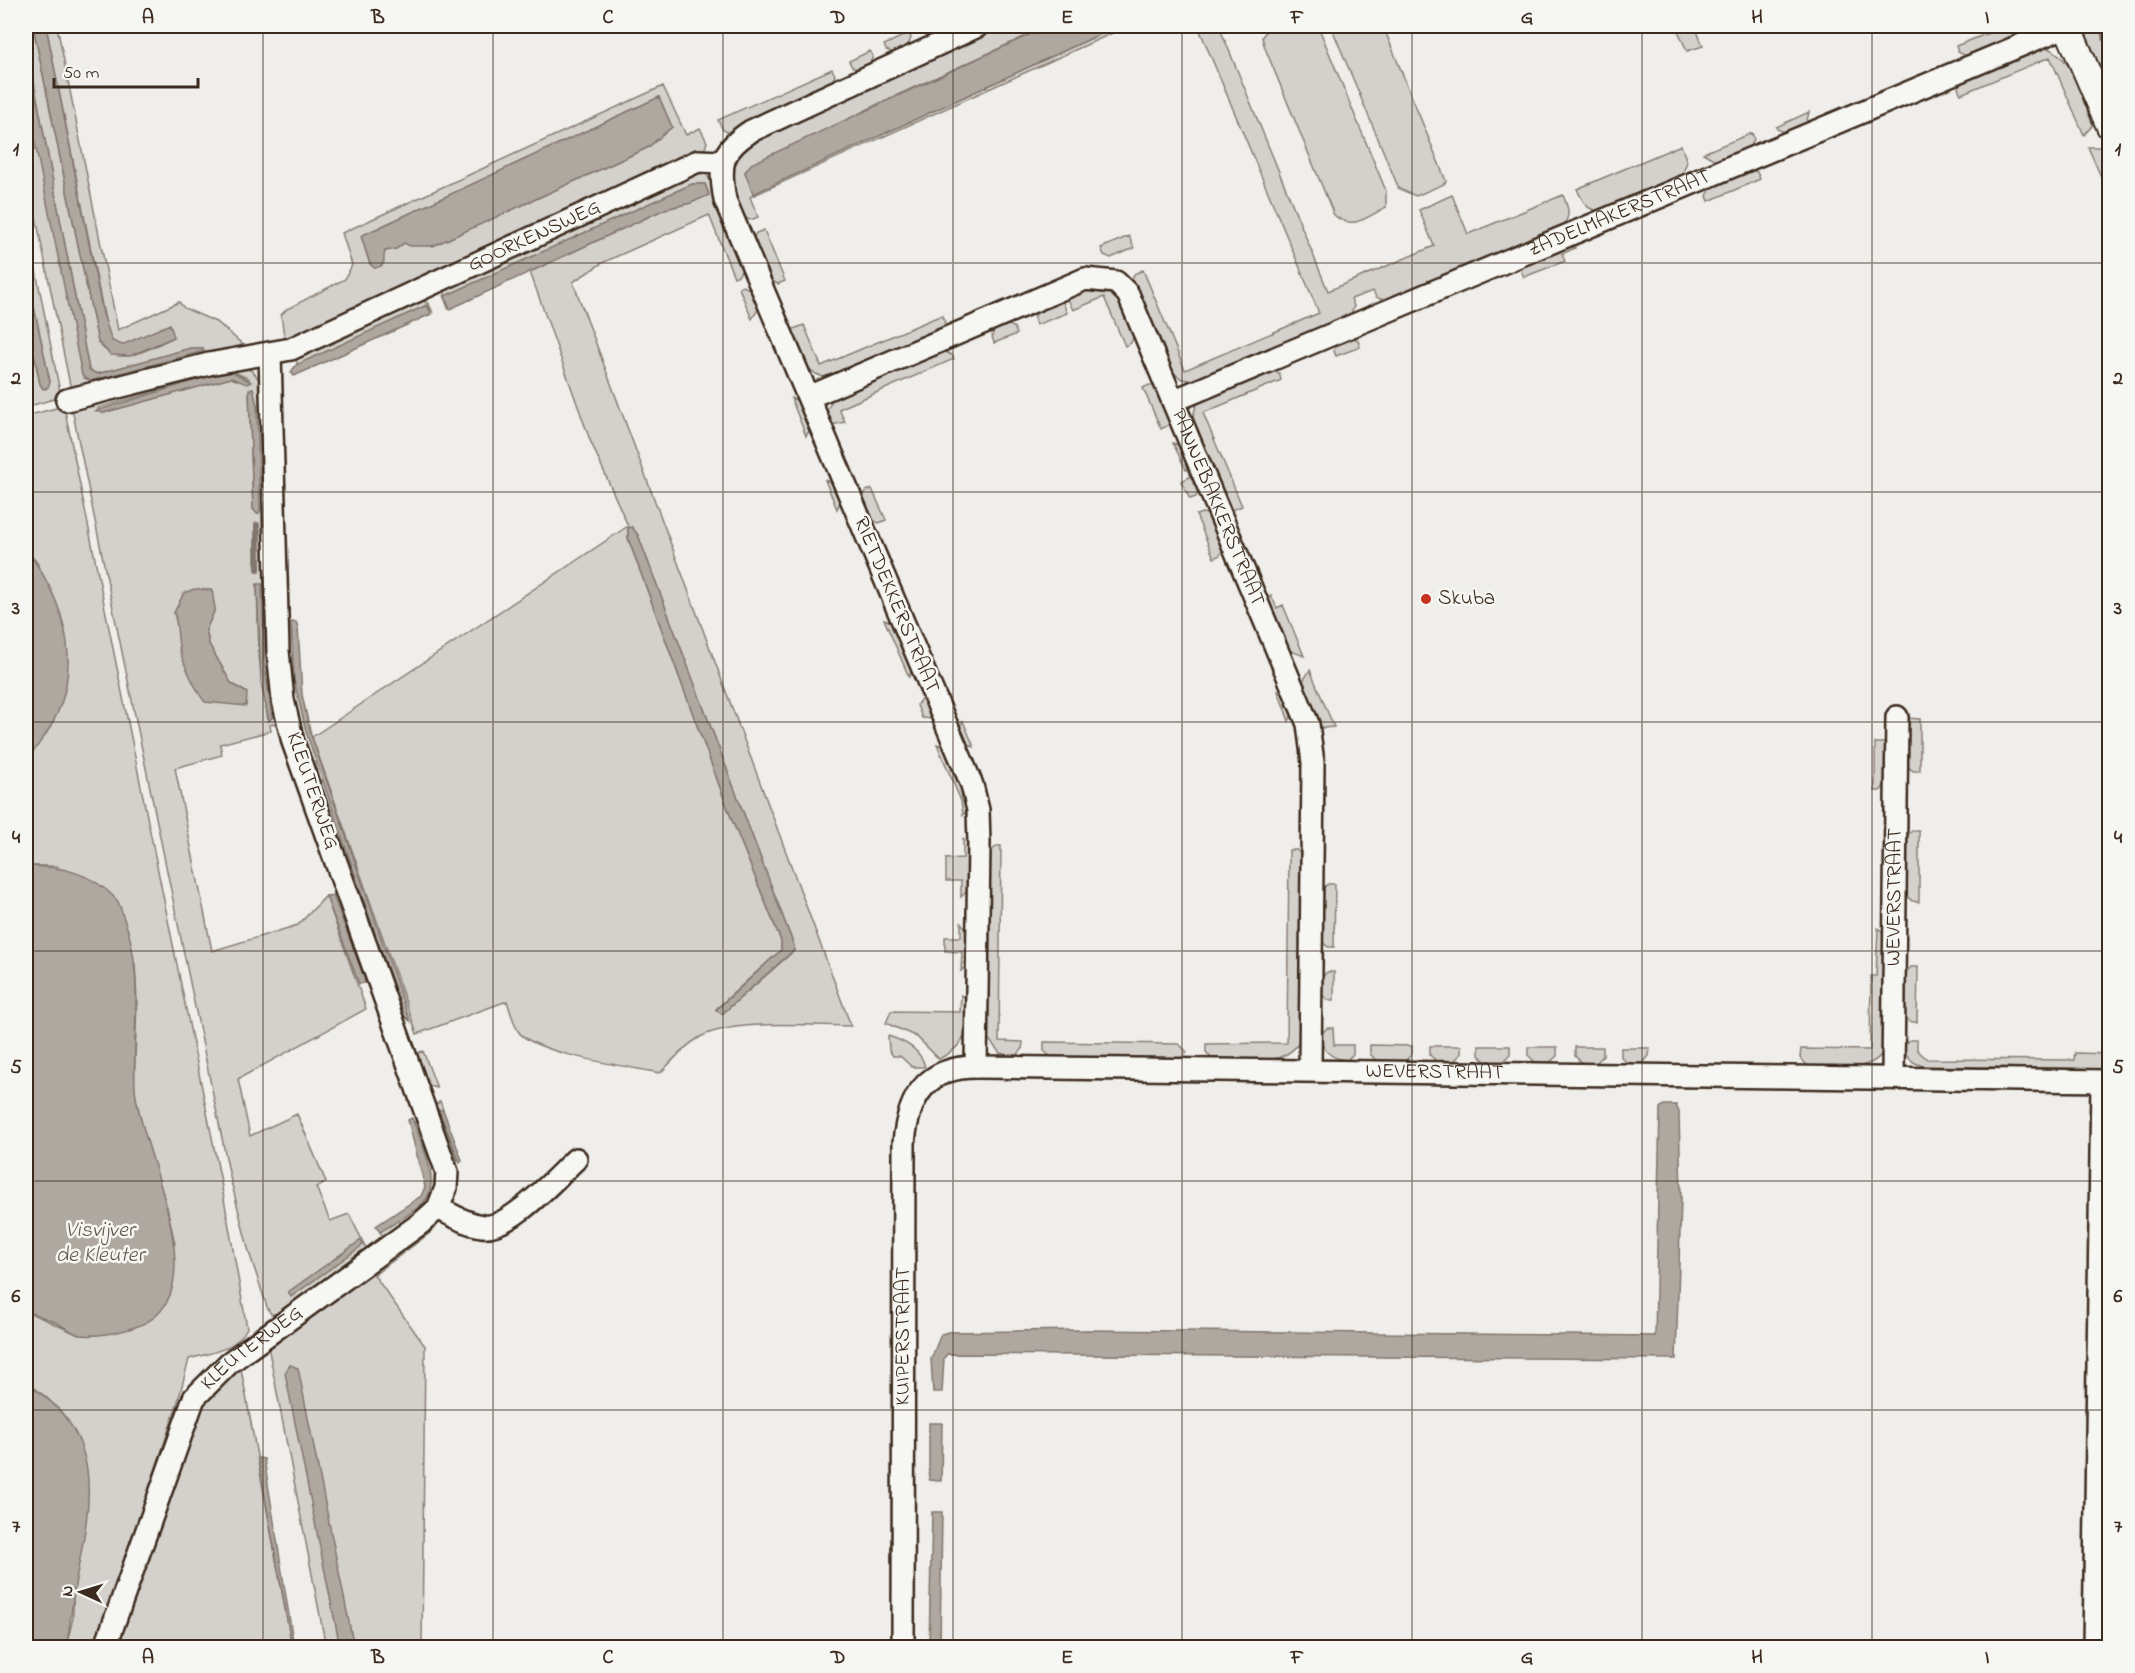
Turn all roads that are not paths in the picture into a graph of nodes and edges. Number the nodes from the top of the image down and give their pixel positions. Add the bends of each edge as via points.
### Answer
1 (978, 26) edge
2 (2067, 26) edge
3 (2109, 126) edge
4 (722, 162) junction
5 (270, 354) junction
6 (809, 397) junction
7 (67, 400) dead end
8 (1173, 401) junction
9 (1897, 717) dead end
10 (976, 1067) junction
11 (1310, 1070) junction
12 (1893, 1077) junction
13 (2106, 1081) edge
14 (576, 1158) dead end
15 (438, 1208) junction
16 (105, 1647) edge
17 (903, 1647) edge
18 (2094, 1647) edge

1 - 4 street via 751,131 733,143
2 - 3 street
2 - 8 street, ZADELMAKERSTRAAT
4 - 5 street, GOORKENSWEG via 698,161 302,344
4 - 6 street, RIETDEKKERSTRAAT via 725,200
5 - 7 street, GOORKENSWEG via 209,364
5 - 15 street, KLEUTERWEG via 278,651 283,700 293,742 447,1172
6 - 8 street, PANNEBAKKERSTRAAT via 1085,279 1100,279 1116,282 1128,294
6 - 10 street, RIETDEKKERSTRAAT via 972,785 979,843
8 - 11 street, PANNEBAKKERSTRAAT via 1310,734
9 - 12 street, WEVERSTRAAT
10 - 11 street, WEVERSTRAAT
10 - 17 street, KUIPERSTRAAT via 941,1073 925,1084 906,1120
11 - 12 street, WEVERSTRAAT
12 - 13 street, WEVERSTRAAT
13 - 18 street
14 - 15 street via 510,1219 495,1226 464,1221
15 - 16 street, KLEUTERWEG via 229,1363 194,1398

